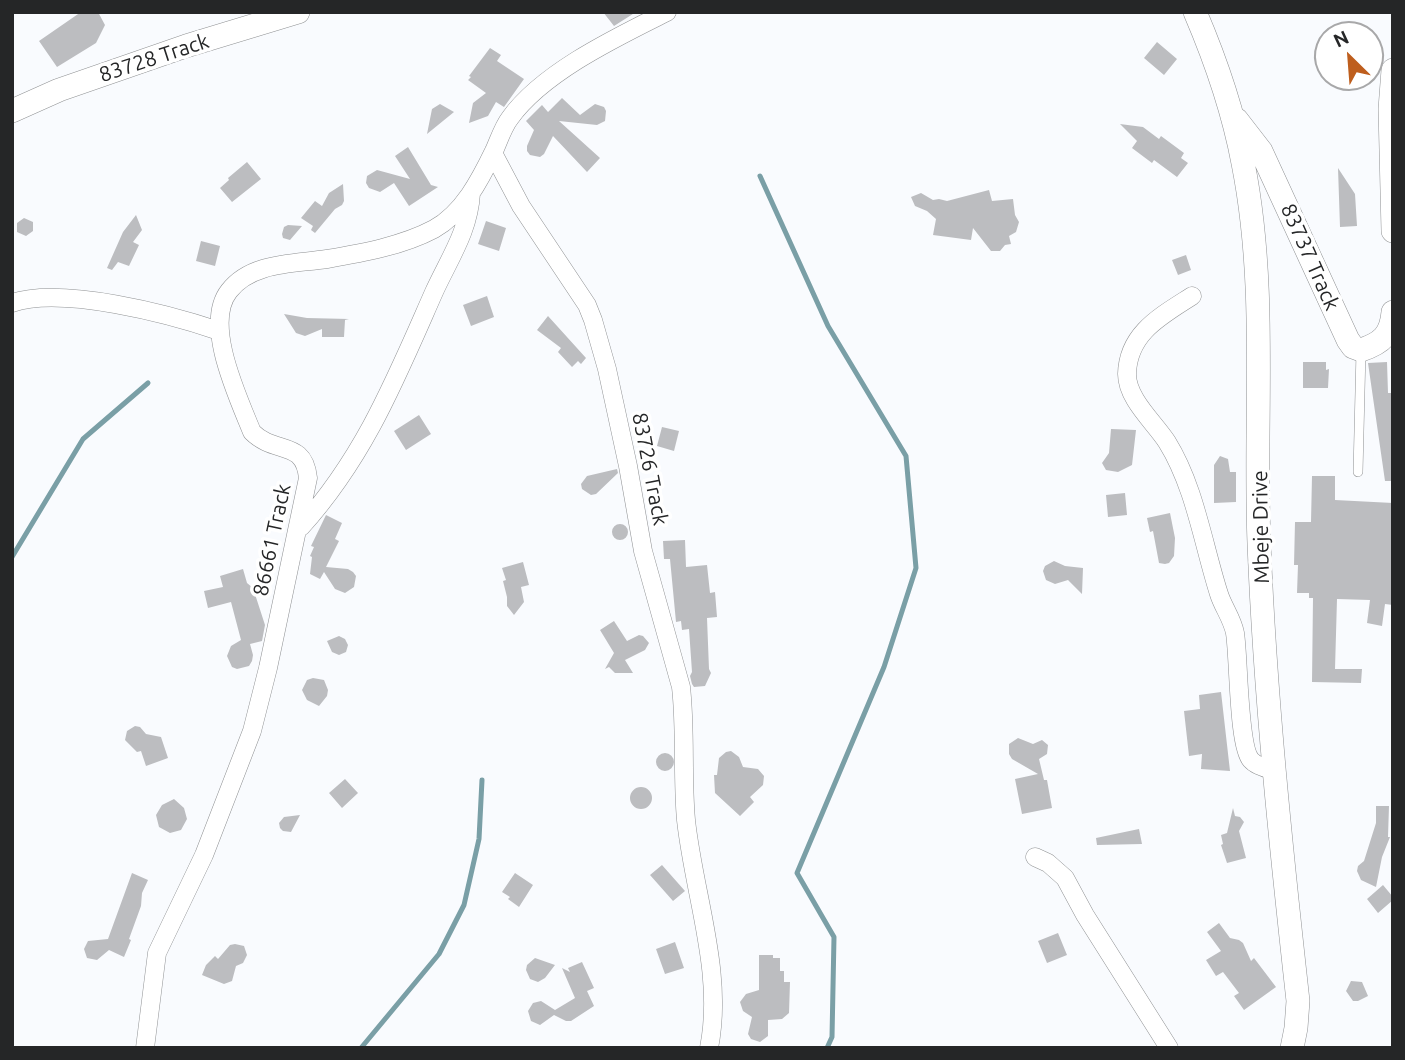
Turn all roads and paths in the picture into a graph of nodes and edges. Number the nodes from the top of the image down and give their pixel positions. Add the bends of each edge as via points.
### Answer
1 (298, 12) edge
2 (667, 12) edge
3 (1195, 12) edge
4 (1393, 70) edge
5 (12, 111) edge
6 (1232, 115) junction
7 (493, 153) junction
8 (471, 191) junction
9 (1393, 231) edge
10 (1192, 296) dead end
11 (12, 303) edge
12 (1393, 312) edge
13 (219, 331) junction
14 (1361, 350) junction
15 (1358, 472) dead end
16 (298, 529) junction
17 (1274, 771) junction
18 (1035, 857) dead end
19 (145, 1048) edge
20 (709, 1048) edge
21 (1169, 1048) edge
22 (1292, 1048) edge

1 - 5 street, 83728 Track via 186,46
2 - 7 street via 530,94 509,119
3 - 6 street, Mbeje Drive
4 - 9 street
6 - 14 street, 83737 Track via 1261,151 1341,328
6 - 17 street, Mbeje Drive via 1246,177 1258,301 1259,541
7 - 8 street, 86661 Track
7 - 20 street, 83726 Track via 521,206 587,305 607,369 643,551 681,687 686,818 711,980
8 - 13 street, 86661 Track via 452,217 407,240 284,264 240,279 221,305
8 - 16 street via 470,211 459,243 379,415 345,472
10 - 17 street via 1138,336 1128,366 1128,386 1178,465 1220,597 1231,618 1239,662 1244,747 1251,761
11 - 13 street via 36,299 101,303
12 - 14 street via 1389,333
13 - 16 street, 86661 Track via 252,432 261,440 296,452 307,467
14 - 15 lane
16 - 19 street, 86661 Track via 252,731 204,855 157,953
17 - 22 street, Mbeje Drive via 1298,1001
18 - 21 street via 1065,878

